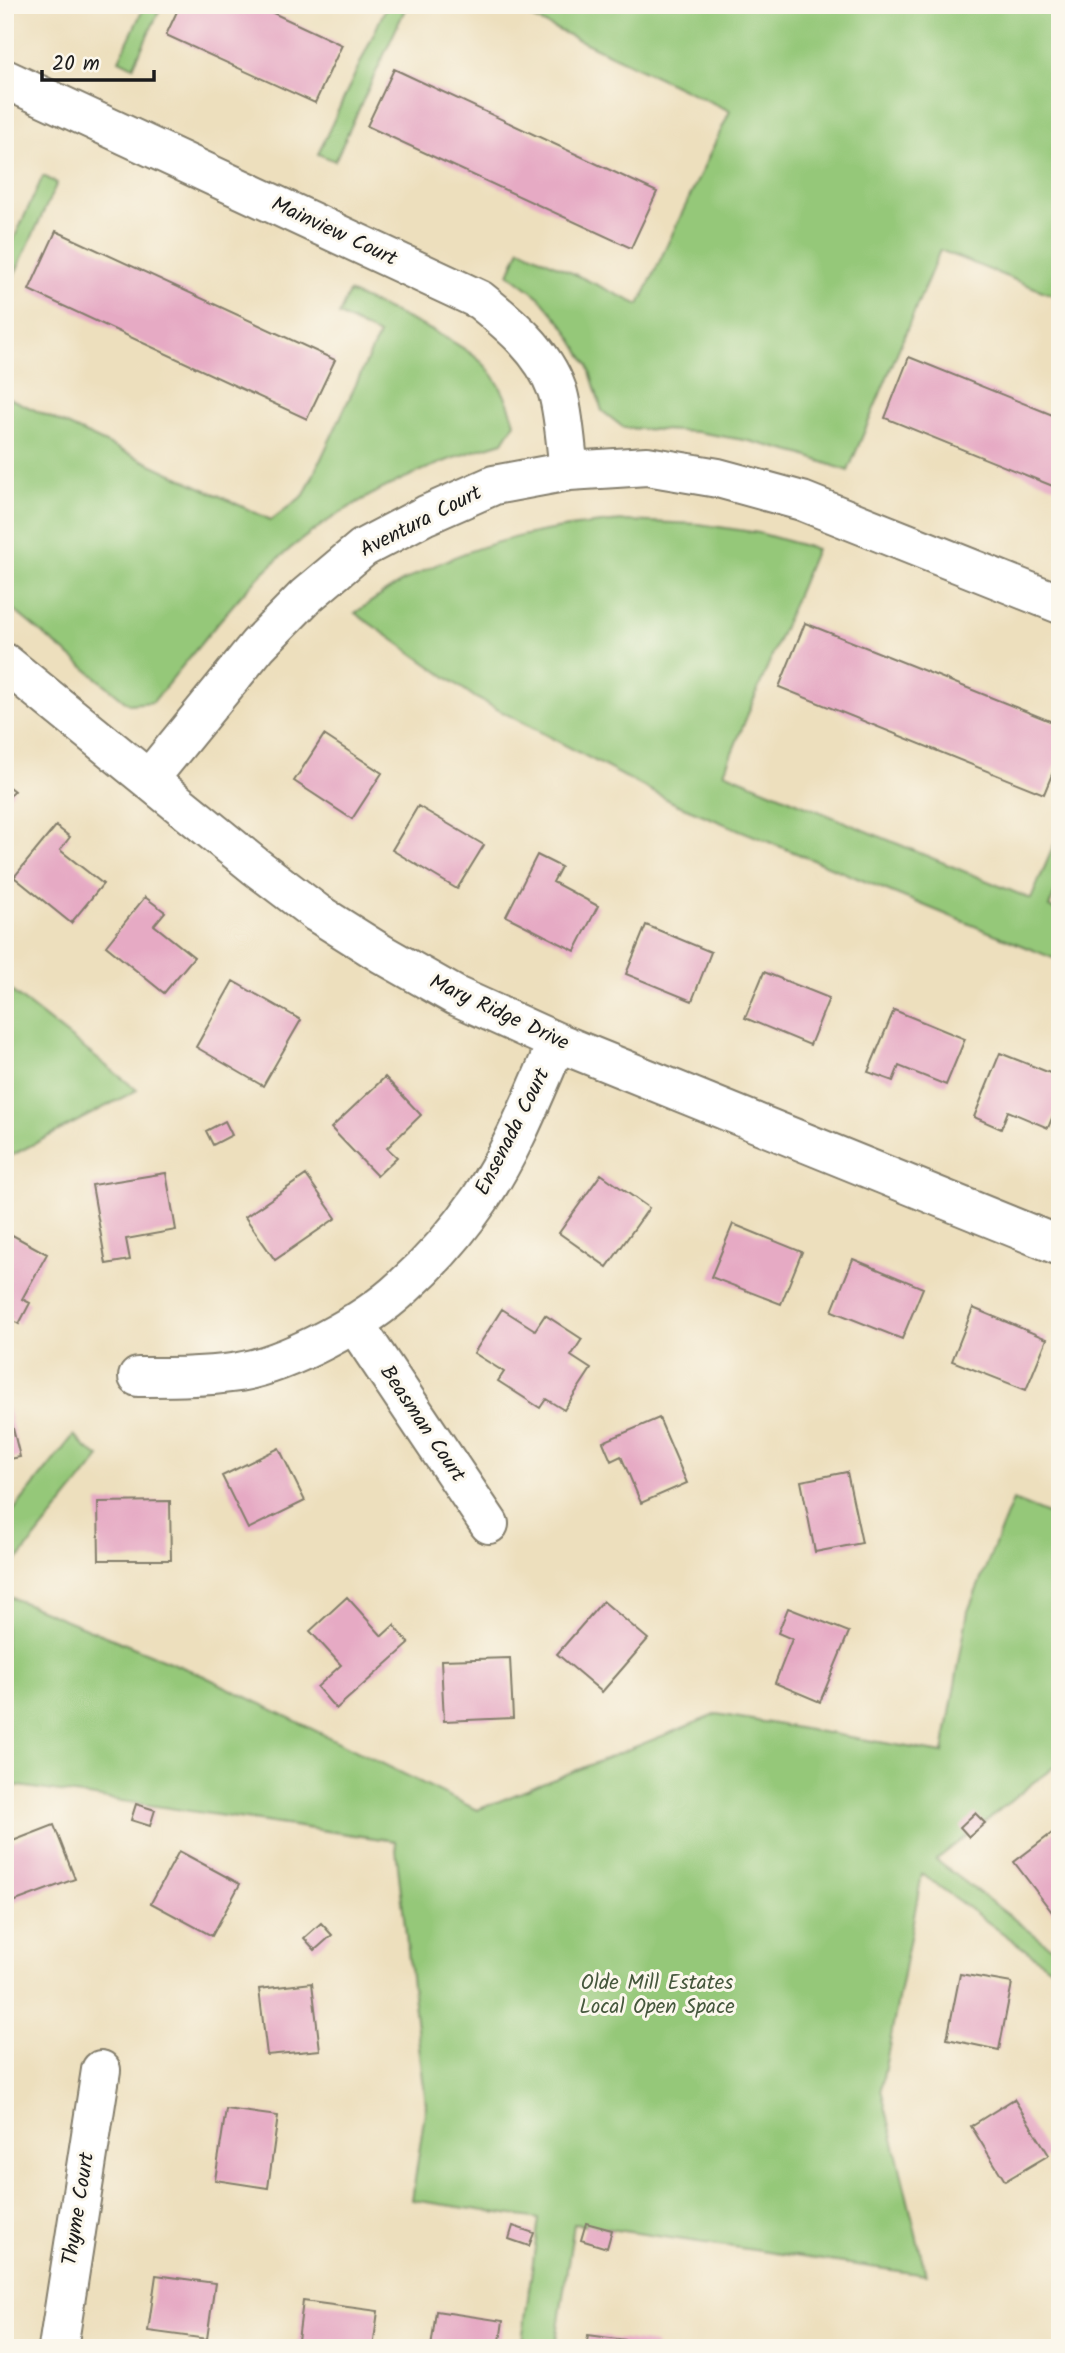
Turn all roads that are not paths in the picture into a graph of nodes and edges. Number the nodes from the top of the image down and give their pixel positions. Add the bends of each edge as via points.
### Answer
1 (5, 79) edge
2 (569, 471) junction
3 (1060, 604) edge
4 (5, 663) edge
5 (149, 779) junction
6 (557, 1042) junction
7 (1060, 1245) edge
8 (354, 1324) junction
9 (138, 1377) dead end
10 (489, 1524) dead end
11 (100, 2070) dead end
12 (58, 2348) edge

1 - 2 street, Mainview Court via 480,300 514,327 540,358 557,391
2 - 3 street, Aventura Court via 648,466 718,478 790,498
2 - 5 street, Aventura Court via 494,485 363,548 258,645
4 - 5 street, Mary Ridge Drive
5 - 6 street, Mary Ridge Drive via 255,866 382,954 456,996
6 - 7 street, Mary Ridge Drive
6 - 8 street, Ensenada Court via 514,1139 480,1200 402,1289
8 - 9 street, Ensenada Court via 293,1355 242,1371 191,1378
8 - 10 street, Beasman Court
11 - 12 street, Thyme Court

